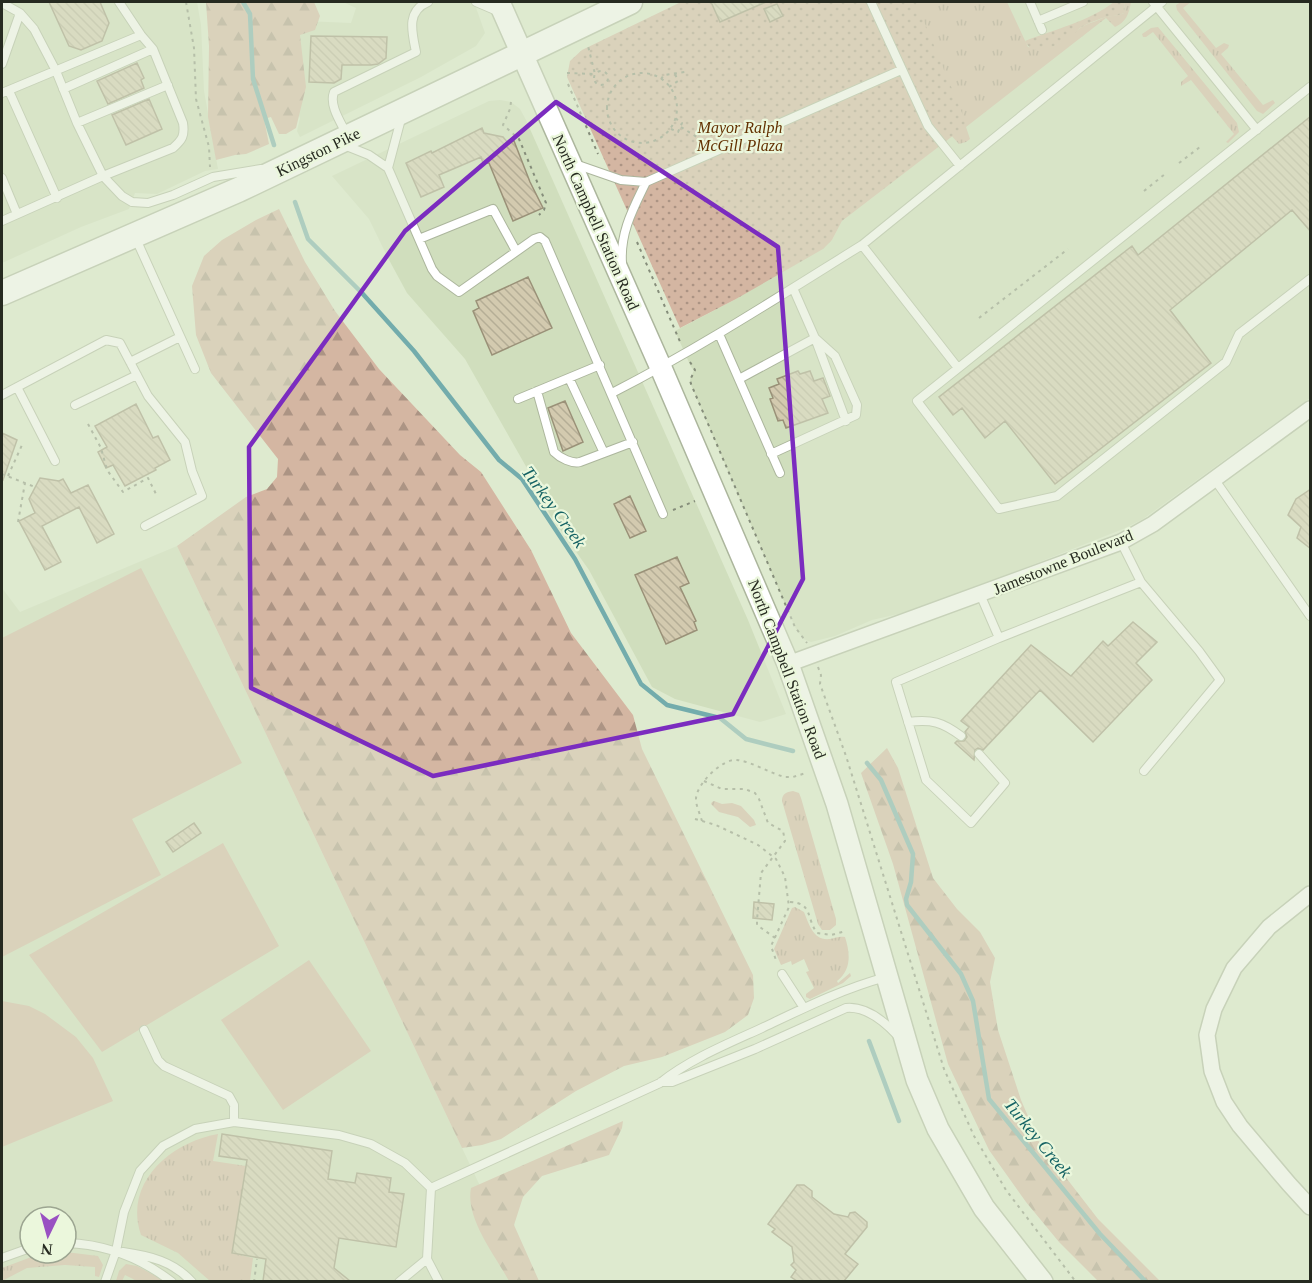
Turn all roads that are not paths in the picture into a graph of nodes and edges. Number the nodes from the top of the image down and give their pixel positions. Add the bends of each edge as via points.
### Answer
1 (119, 2) edge
2 (428, 2) edge
3 (476, 2) edge
4 (630, 2) edge
5 (871, 2) edge
6 (1030, 2) edge
7 (1083, 2) edge
8 (2, 3) edge
9 (1157, 3) edge
10 (501, 8) edge
11 (20, 13) junction
12 (1038, 21) junction
13 (1042, 30) dead end
14 (141, 35) junction
15 (153, 49) junction
16 (522, 54) junction
17 (2, 64) edge
18 (901, 70) junction
19 (56, 71) junction
20 (168, 85) junction
21 (1311, 87) edge
22 (63, 89) junction
23 (5, 92) edge
24 (403, 111) junction
25 (77, 123) junction
26 (1257, 130) junction
27 (343, 140) junction
28 (569, 161) junction
29 (960, 166) junction
30 (286, 167) junction
31 (388, 168) junction
32 (103, 176) junction
33 (2, 178) edge
34 (646, 182) junction
35 (57, 198) junction
36 (17, 214) junction
37 (2, 221) edge
38 (134, 236) junction
39 (419, 239) junction
40 (862, 245) junction
41 (516, 251) junction
42 (1311, 279) edge
43 (623, 282) junction
44 (793, 288) junction
45 (2, 293) edge
46 (719, 334) junction
47 (180, 337) junction
48 (815, 338) junction
49 (130, 362) junction
50 (600, 365) junction
51 (661, 368) junction
52 (958, 368) junction
53 (195, 369) dead end
54 (137, 375) junction
55 (569, 378) junction
56 (739, 379) junction
57 (17, 387) junction
58 (537, 391) junction
59 (612, 393) junction
60 (2, 395) edge
61 (518, 399) dead end
62 (75, 405) dead end
63 (1311, 410) edge
64 (846, 421) junction
65 (633, 442) junction
66 (604, 453) junction
67 (771, 454) junction
68 (55, 461) dead end
69 (780, 473) dead end
70 (1215, 480) junction
71 (663, 514) dead end
72 (145, 526) dead end
73 (1121, 542) junction
74 (1140, 582) junction
75 (980, 594) junction
76 (1311, 616) edge
77 (999, 638) junction
78 (788, 664) junction
79 (908, 722) junction
80 (961, 736) dead end
81 (979, 754) dead end
82 (1144, 771) dead end
83 (1311, 894) edge
84 (782, 974) road end
85 (886, 977) junction
86 (804, 1008) junction
87 (144, 1030) dead end
88 (907, 1048) junction
89 (660, 1083) junction
90 (234, 1122) junction
91 (431, 1188) junction
92 (1311, 1207) edge
93 (78, 1244) edge
94 (116, 1251) junction
95 (18, 1252) edge
96 (2, 1258) edge
97 (427, 1259) junction
98 (105, 1281) edge
99 (172, 1281) edge
100 (192, 1281) edge
101 (399, 1281) edge
102 (439, 1281) edge
103 (1042, 1281) edge

1 - 14 lane
2 - 27 lane via 413,15 416,52 334,92 333,106
3 - 10 lane
4 - 16 main road, Kingston Pike
5 - 18 lane
6 - 12 lane
7 - 12 lane
8 - 11 lane
9 - 26 lane
9 - 29 lane
10 - 16 main road, North Campbell Station Road
11 - 17 lane
11 - 19 lane via 34,29
12 - 13 lane
14 - 15 lane
14 - 19 lane
15 - 20 lane
15 - 22 lane
16 - 24 main road, Kingston Pike
16 - 28 main road, North Campbell Station Road
18 - 29 lane via 928,126
18 - 34 lane
19 - 22 lane
19 - 23 lane
20 - 25 lane
20 - 32 lane via 183,123 183,140 173,148
21 - 26 lane
22 - 25 lane
23 - 35 lane
24 - 27 main road, Kingston Pike
24 - 31 lane
25 - 32 lane
26 - 52 lane
27 - 30 main road, Kingston Pike
27 - 31 lane
28 - 34 lane via 621,180
28 - 43 main road, North Campbell Station Road
29 - 40 lane
30 - 32 lane via 213,177 148,203 132,202
30 - 38 main road, Kingston Pike
31 - 39 lane
32 - 35 lane
33 - 36 lane
34 - 43 lane via 623,237
35 - 36 lane
36 - 37 lane
38 - 45 main road, Kingston Pike
38 - 47 lane
39 - 41 lane via 494,209
39 - 41 lane via 432,269 459,292
40 - 44 lane
40 - 52 lane
41 - 50 lane via 534,239 540,237 545,241
42 - 52 lane via 1239,334 1226,362 1057,496 999,509 917,401
43 - 51 main road, North Campbell Station Road
44 - 46 lane
44 - 48 lane
46 - 51 lane
46 - 56 lane
47 - 49 lane
47 - 53 lane
48 - 56 lane
48 - 64 lane
48 - 64 lane via 835,356 857,405 856,415
49 - 54 lane
49 - 57 lane via 120,343 106,340
50 - 55 lane
50 - 59 lane
51 - 59 lane
51 - 78 main road, North Campbell Station Road
54 - 62 lane
54 - 72 lane via 148,396 185,442 202,496
55 - 58 lane
55 - 66 lane
56 - 67 lane
57 - 60 lane
57 - 68 lane
58 - 61 lane
58 - 66 lane via 554,452 576,463
59 - 65 lane
63 - 70 street, Jamestowne Boulevard
64 - 67 lane
65 - 66 lane
65 - 71 lane
67 - 69 lane
70 - 73 street, Jamestowne Boulevard
70 - 76 lane
73 - 74 lane
73 - 75 street, Jamestowne Boulevard
74 - 77 lane
74 - 82 lane via 1220,680
75 - 77 lane
75 - 78 street, Jamestowne Boulevard
77 - 79 lane via 896,682
78 - 85 main road, North Campbell Station Road via 837,804
79 - 80 lane via 945,724
79 - 81 lane via 926,780 971,823 1005,783
83 - 92 street via 1269,927 1234,968 1214,1009 1208,1035 1212,1071 1224,1102
84 - 86 lane
85 - 86 lane
85 - 88 main road, North Campbell Station Road
86 - 89 lane via 680,1067
87 - 90 lane via 164,1065 229,1096 234,1106
88 - 89 lane via 879,1018 853,1007 672,1082
88 - 103 main road, North Campbell Station Road via 938,1129 972,1188
89 - 91 lane
90 - 91 lane via 339,1135 371,1144 405,1162
90 - 94 lane via 195,1129 163,1146 140,1171 124,1212
91 - 97 lane
93 - 94 lane
94 - 98 lane
94 - 99 lane
94 - 100 lane via 154,1256
95 - 96 lane
97 - 101 lane
97 - 102 lane

